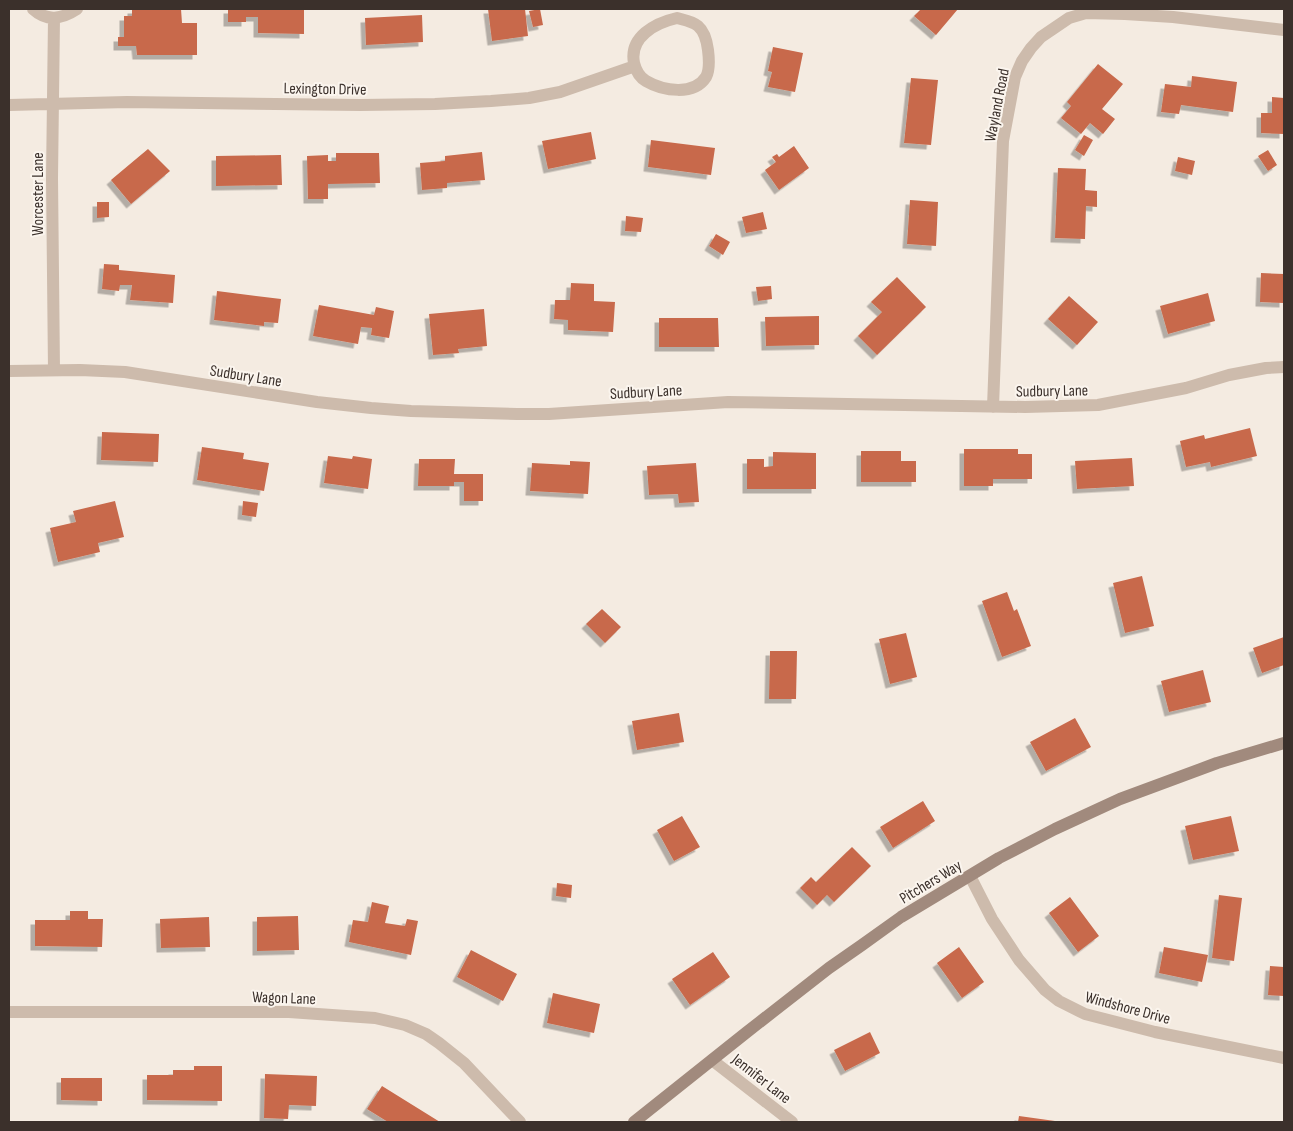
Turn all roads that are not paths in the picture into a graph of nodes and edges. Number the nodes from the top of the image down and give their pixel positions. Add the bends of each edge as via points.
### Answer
1 (33, 9) edge
2 (77, 9) edge
3 (54, 18) junction
4 (1284, 30) edge
5 (635, 66) junction
6 (54, 104) junction
7 (9, 105) edge
8 (1284, 367) edge
9 (54, 370) junction
10 (9, 371) edge
11 (993, 407) junction
12 (1284, 743) edge
13 (970, 876) junction
14 (9, 1012) edge
15 (1284, 1058) edge
16 (712, 1060) junction
17 (520, 1122) edge
18 (634, 1122) edge
19 (792, 1122) edge

1 - 3 street via 42,16
2 - 3 street
3 - 6 street, Worcester Lane
4 - 11 street, Wayland Road via 1173,17 1086,13 1069,18 1031,48 1015,77 1003,141
5 - 5 street via 638,74 655,85 676,90 692,88 706,76 709,65 704,34 687,20 666,20 641,38 633,55
5 - 6 street, Lexington Drive via 560,92 491,101 360,105
6 - 7 street, Lexington Drive
6 - 9 street, Worcester Lane
8 - 11 street, Sudbury Lane via 1229,375 1186,388 1098,405
9 - 10 street, Sudbury Lane
9 - 11 street, Sudbury Lane via 125,372 317,402 420,412 550,414 728,402
12 - 13 main road, Pitchers Way via 1217,763 1120,799 1055,829
13 - 15 street, Windshore Drive via 992,919 1019,960 1058,1001 1102,1019
13 - 16 main road, Pitchers Way via 901,917
14 - 17 street, Wagon Lane via 289,1012 376,1018 405,1025 439,1043 464,1063
16 - 18 main road, Pitchers Way
16 - 19 street, Jennifer Lane

